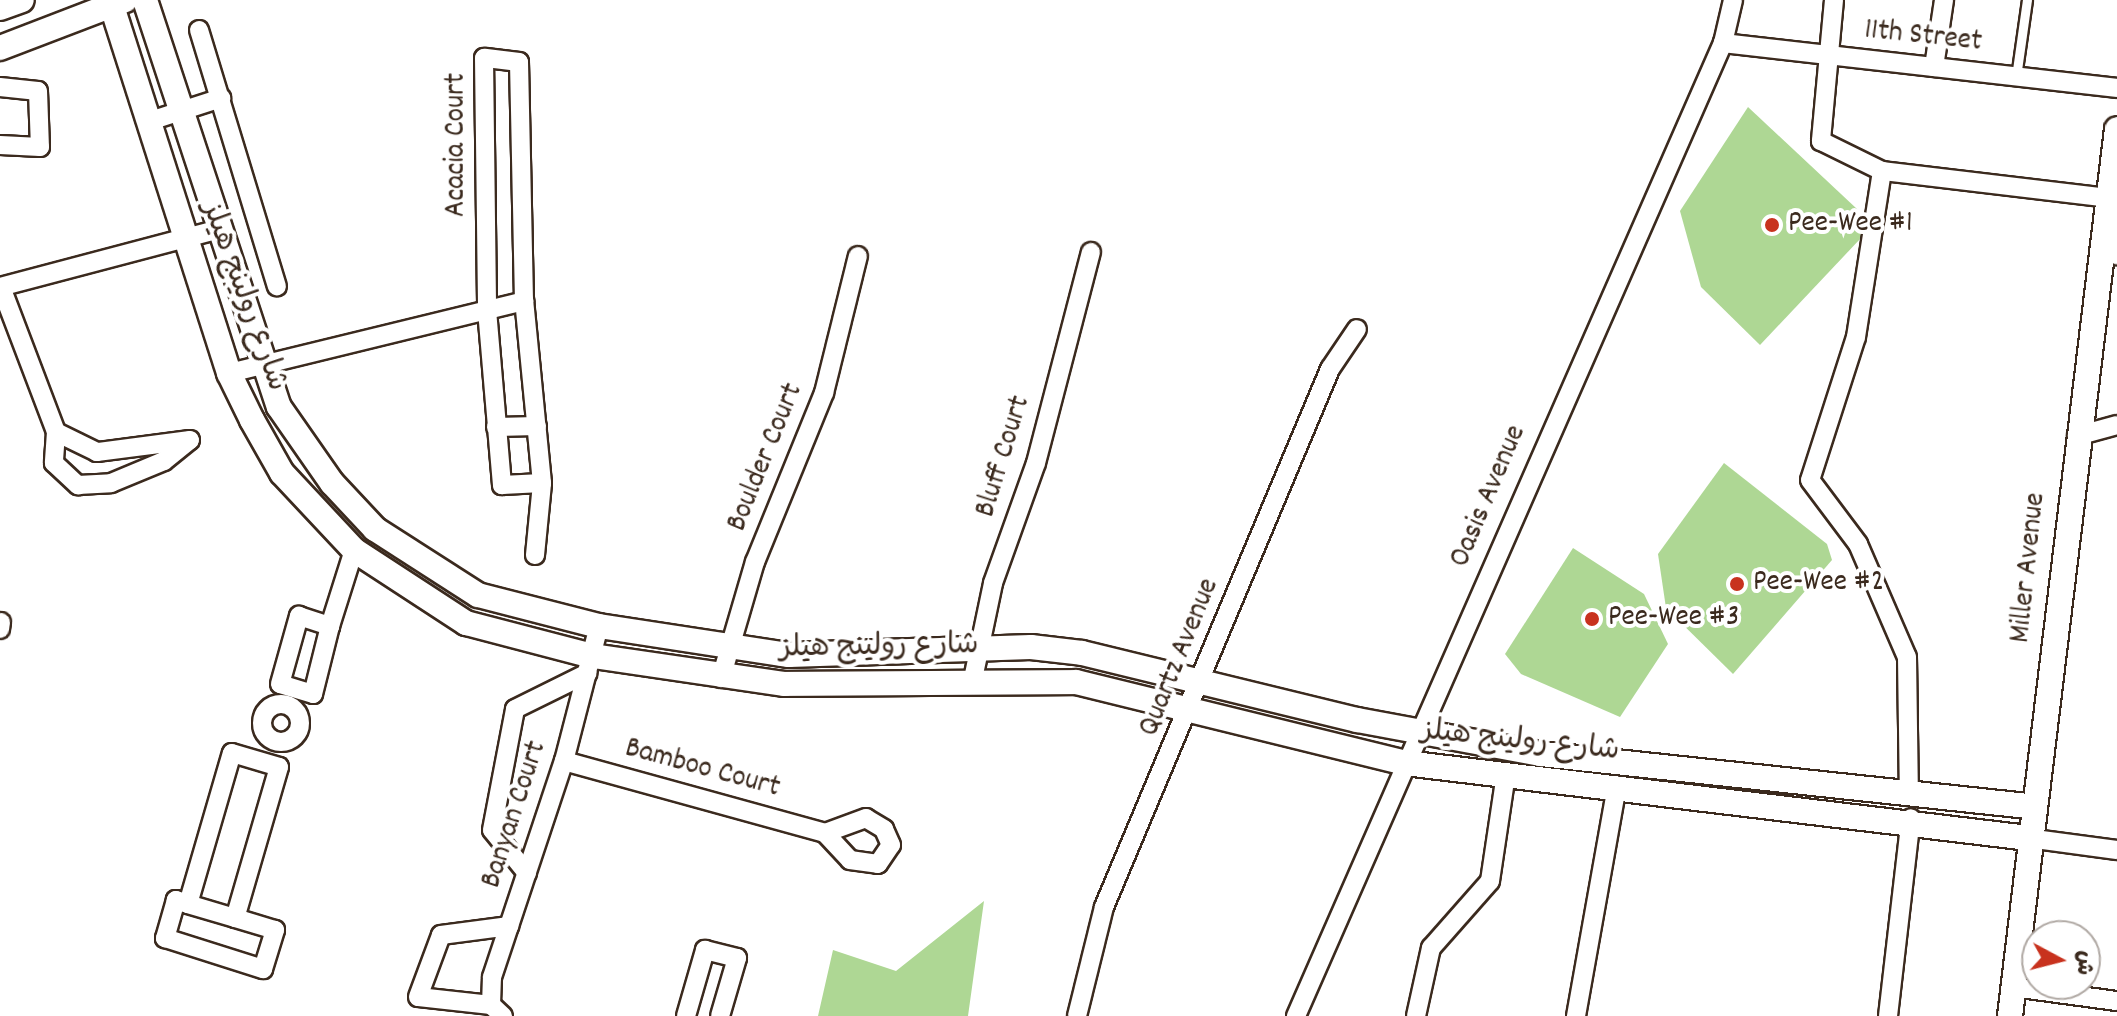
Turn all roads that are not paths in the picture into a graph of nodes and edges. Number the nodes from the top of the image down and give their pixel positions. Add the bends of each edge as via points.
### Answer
1 (22, 0) edge
2 (145, 0) edge
3 (1733, 0) edge
4 (1834, 0) edge
5 (1944, 0) edge
6 (2027, 0) edge
7 (116, 2) edge
8 (0, 8) edge
9 (199, 30) dead end
10 (1723, 43) junction
11 (0, 48) edge
12 (1826, 56) junction
13 (1934, 67) junction
14 (2016, 77) junction
15 (0, 87) edge
16 (2117, 88) edge
17 (221, 98) junction
18 (182, 112) junction
19 (150, 121) junction
20 (2117, 129) edge
21 (0, 145) edge
22 (1882, 171) junction
23 (2109, 198) junction
24 (219, 229) junction
25 (185, 238) junction
26 (1091, 252) dead end
27 (2117, 255) edge
28 (858, 256) dead end
29 (277, 286) dead end
30 (0, 287) edge
31 (524, 301) junction
32 (487, 310) junction
33 (1357, 329) dead end
34 (262, 364) junction
35 (229, 373) junction
36 (2117, 425) edge
37 (537, 426) junction
38 (496, 427) junction
39 (56, 432) junction
40 (2077, 436) junction
41 (542, 483) junction
42 (354, 550) junction
43 (535, 555) dead end
44 (330, 626) junction
45 (599, 626) junction
46 (725, 648) junction
47 (978, 649) junction
48 (590, 665) junction
49 (721, 678) junction
50 (973, 679) junction
51 (1203, 680) junction
52 (293, 697) junction
53 (1193, 710) junction
54 (1419, 732) junction
55 (273, 740) junction
56 (564, 761) junction
57 (264, 762) junction
58 (1405, 763) junction
59 (1506, 774) junction
60 (1617, 786) junction
61 (1909, 792) junction
62 (2035, 807) junction
63 (1911, 818) junction
64 (825, 833) dead end
65 (2028, 838) junction
66 (2117, 850) edge
67 (527, 873) junction
68 (188, 904) junction
69 (235, 918) junction
70 (509, 926) junction
71 (2013, 987) junction
72 (2117, 1001) edge
73 (497, 1011) edge
74 (686, 1016) edge
75 (720, 1016) edge
76 (1077, 1016) edge
77 (1296, 1016) edge
78 (1416, 1016) edge
79 (1576, 1016) edge
80 (1888, 1016) edge
81 (2010, 1016) edge

1 - 8 main road
2 - 18 main road, شارع رولينج هيلز
3 - 10 street, Oasis Avenue
4 - 12 street
5 - 13 street
6 - 14 lane
7 - 11 main road
7 - 19 main road, شارع رولينج هيلز
9 - 17 street
10 - 12 street, 11th Street
10 - 54 street, Oasis Avenue
12 - 13 street, 11th Street
12 - 22 street via 1821,141
13 - 14 street, 11th Street
14 - 16 street, 11th Street
15 - 21 street via 38,91 40,147
17 - 18 street
17 - 29 street
18 - 19 street
18 - 24 main road, شارع رولينج هيلز
19 - 25 main road, شارع رولينج هيلز
20 - 23 main road, Miller Avenue
22 - 23 street
22 - 61 street via 1856,337 1810,480 1858,544 1907,657
23 - 27 street
23 - 40 main road, Miller Avenue
24 - 25 street
24 - 34 main road, شارع رولينج هيلز
25 - 30 street
25 - 35 main road, شارع رولينج هيلز
26 - 47 street, Bluff Court
28 - 46 street, Boulder Court via 824,393
30 - 39 street
31 - 32 street
31 - 32 street, Acacia Court via 519,62 484,58
31 - 37 street, Acacia Court
32 - 34 street
32 - 38 street, Acacia Court
33 - 51 street, Quartz Avenue via 1330,369
34 - 35 street
34 - 45 main road, شارع رولينج هيلز via 306,450 386,537 478,595
35 - 42 main road, شارع رولينج هيلز via 282,473
36 - 40 street
37 - 38 street
37 - 41 street, Acacia Court
38 - 41 street, Acacia Court via 502,485
39 - 39 street via 54,463 78,485 111,483 164,461 190,440 97,452
40 - 62 main road, Miller Avenue
41 - 43 street, Acacia Court
42 - 44 street
42 - 48 main road, شارع رولينج هيلز via 466,623
44 - 52 street via 313,694
44 - 52 street via 299,616 280,684
45 - 46 main road, شارع رولينج هيلز
45 - 48 street, Banyan Court
46 - 47 main road, شارع رولينج هيلز via 789,655
46 - 49 street, Boulder Court
47 - 50 street, Bluff Court
47 - 51 main road, شارع رولينج هيلز via 1082,653
48 - 49 main road, شارع رولينج هيلز
48 - 56 street, Banyan Court
48 - 67 street via 515,709 492,830
49 - 50 main road, شارع رولينج هيلز via 785,684
50 - 53 main road, شارع رولينج هيلز via 1076,682
51 - 53 street, Quartz Avenue
51 - 54 main road, شارع رولينج هيلز
52 - 55 street via 265,714 263,726
52 - 55 street via 298,733
53 - 58 main road, شارع رولينج هيلز
53 - 76 street, Quartz Avenue via 1104,907
54 - 58 street, Oasis Avenue
54 - 61 main road, شارع رولينج هيلز via 1573,758
55 - 57 street
56 - 64 street, Bamboo Court
56 - 67 street, Banyan Court
57 - 68 street via 232,753
57 - 69 street via 279,767
58 - 59 main road, شارع رولينج هيلز
58 - 77 street, Oasis Avenue
59 - 60 main road, شارع رولينج هيلز
59 - 78 street via 1490,881 1431,948
60 - 63 main road, شارع رولينج هيلز
60 - 79 street
61 - 62 main road, شارع رولينج هيلز
62 - 65 main road, Miller Avenue
63 - 65 main road, شارع رولينج هيلز
63 - 80 street
65 - 66 street
65 - 71 main road, Miller Avenue
67 - 70 street, Banyan Court
68 - 69 street
68 - 69 street via 176,900 165,938 263,969 275,930
70 - 73 street, Banyan Court
70 - 73 street via 441,935 418,997
71 - 72 street
71 - 81 main road, Miller Avenue
74 - 75 street via 705,950 737,958

